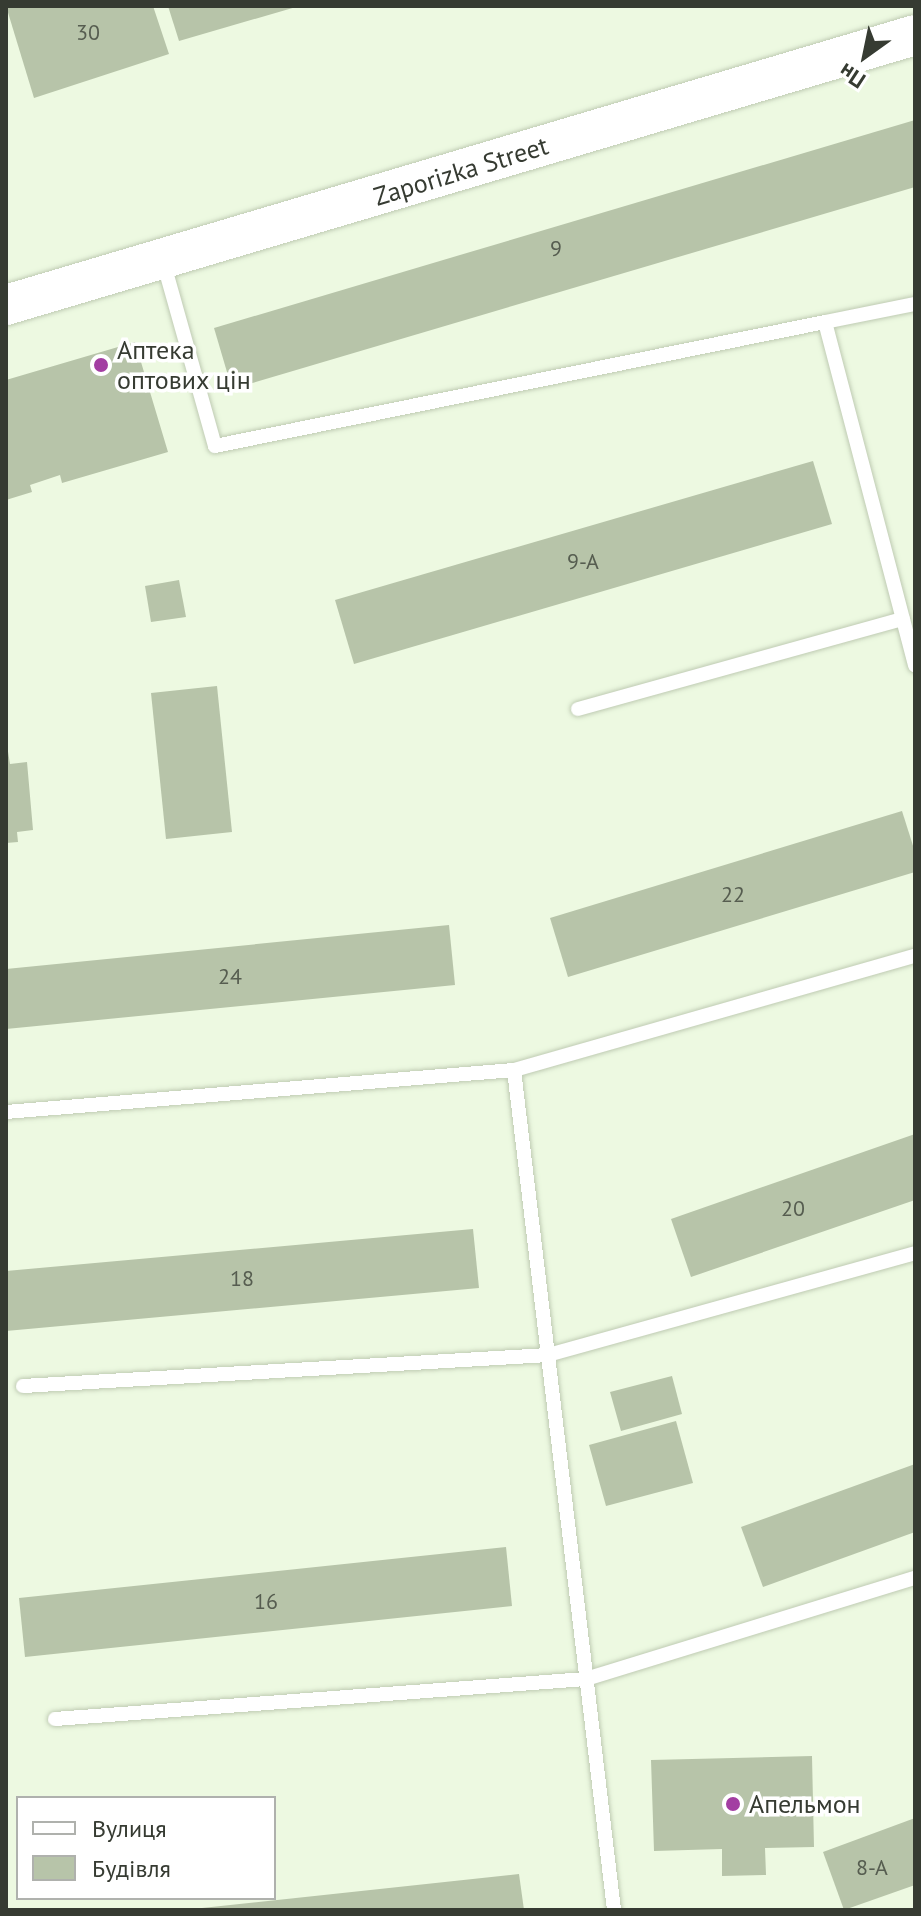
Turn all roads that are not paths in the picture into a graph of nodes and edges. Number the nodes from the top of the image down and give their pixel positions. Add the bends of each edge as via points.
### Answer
1 (915, 35) edge
2 (163, 261) junction
3 (915, 304) edge
4 (6, 305) edge
5 (825, 322) junction
6 (903, 619) junction
7 (915, 665) edge
8 (578, 709) dead end
9 (915, 956) edge
10 (514, 1070) junction
11 (6, 1112) edge
12 (915, 1253) edge
13 (548, 1355) junction
14 (23, 1386) dead end
15 (915, 1578) edge
16 (586, 1679) junction
17 (55, 1719) dead end
18 (614, 1910) edge

1 - 2 street, Zaporizka Street
2 - 4 street, Zaporizka Street
2 - 5 lane via 215,446
3 - 5 lane
5 - 6 lane
6 - 7 lane
6 - 8 lane
9 - 10 lane
10 - 11 lane
10 - 13 lane
12 - 13 lane
13 - 14 lane
13 - 16 lane
15 - 16 lane
16 - 17 lane
16 - 18 lane

